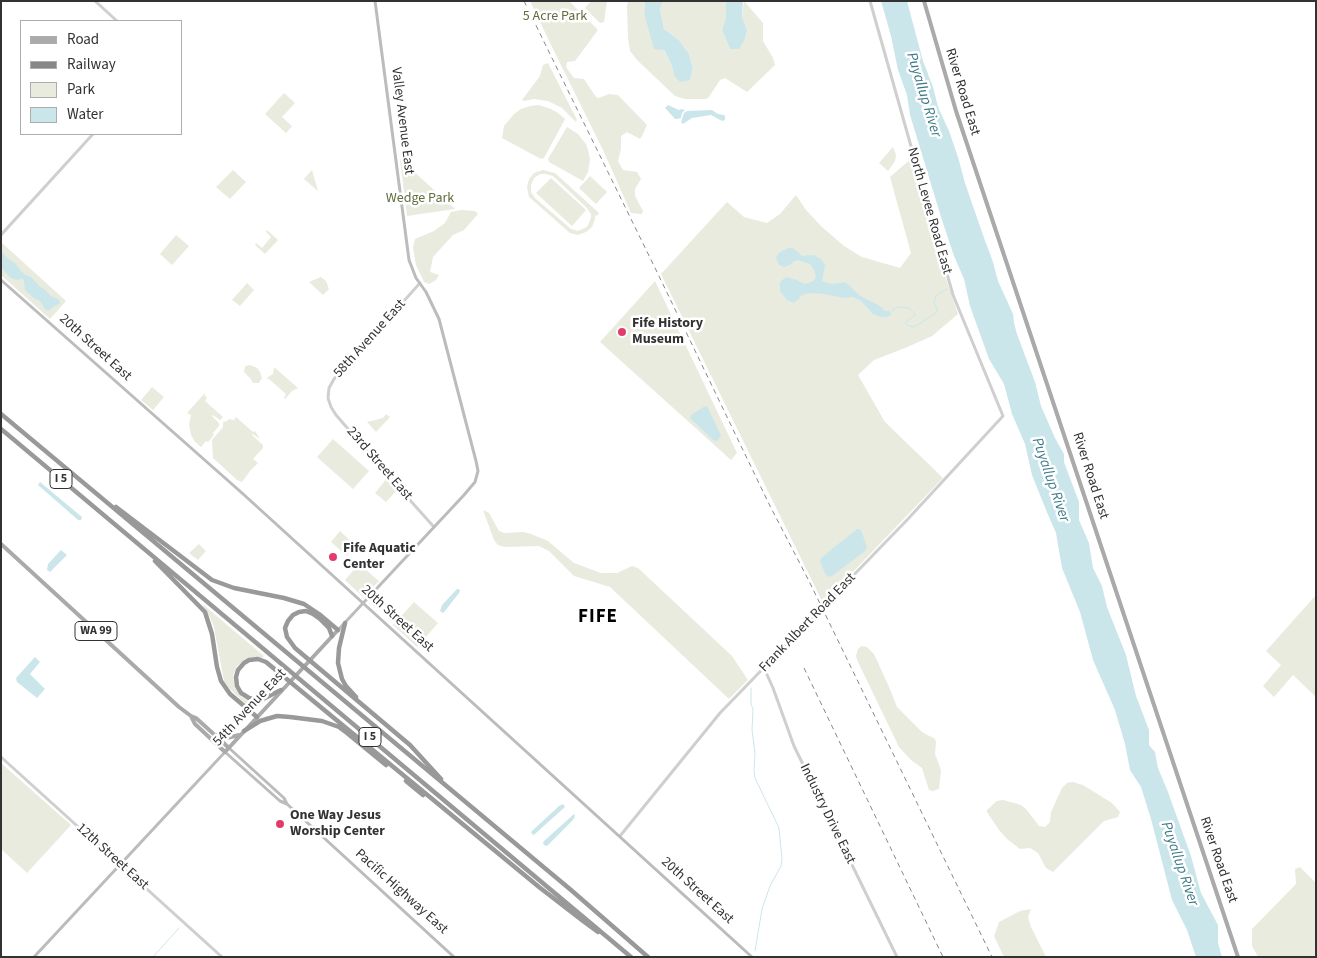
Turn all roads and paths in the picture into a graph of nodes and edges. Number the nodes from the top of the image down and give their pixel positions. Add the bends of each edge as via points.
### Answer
1 (96, 1) edge
2 (376, 1) edge
3 (870, 1) edge
4 (924, 1) edge
5 (117, 20) edge
6 (92, 135) edge
7 (1, 235) edge
8 (1, 280) edge
9 (420, 283) junction
10 (328, 398) joint
11 (1, 414) edge
12 (1003, 416) joint
13 (1, 429) edge
14 (478, 471) joint
15 (102, 498) junction
16 (434, 527) junction
17 (122, 529) junction
18 (1, 544) edge
19 (364, 604) junction
20 (345, 623) junction
21 (338, 630) junction
22 (332, 636) junction
23 (764, 668) junction
24 (283, 688) junction
25 (369, 711) junction
26 (191, 716) junction
27 (256, 717) junction
28 (210, 731) junction
29 (243, 733) junction
30 (227, 750) junction
31 (1, 757) edge
32 (456, 794) junction
33 (466, 827) junction
34 (620, 836) junction
35 (119, 864) junction
36 (618, 945) junction
37 (34, 957) edge
38 (222, 957) edge
39 (454, 957) edge
40 (631, 957) edge
41 (648, 957) edge
42 (752, 957) edge
43 (897, 957) edge
44 (1238, 957) edge

1 - 5 street
2 - 9 main road, Valley Avenue East via 407,245 411,265
3 - 12 street, North Levee Road East via 953,295
4 - 44 main road, River Road East via 956,111
6 - 7 street
8 - 19 main road, 20th Street East
9 - 10 street, 58th Avenue East via 334,379
9 - 14 main road, Valley Avenue East via 439,319
10 - 16 street, 23rd Street East via 336,415
11 - 15 highway, I 5
12 - 23 street, Frank Albert Road East
13 - 17 highway, I 5
14 - 16 main road, 54th Avenue East via 472,486
15 - 21 highway via 212,580 304,604
15 - 32 highway, I 5
16 - 19 main road, 54th Avenue East
17 - 27 highway via 205,612 221,681 230,694
17 - 36 highway, I 5
18 - 26 main road, Pacific Highway East / WA 99
19 - 20 main road, 54th Avenue East
19 - 34 main road, 20th Street East
20 - 21 main road, 54th Avenue East
20 - 25 highway via 338,648 340,671 346,686
21 - 22 main road, 54th Avenue East
22 - 24 main road, 54th Avenue East
22 - 25 highway via 320,619 306,611 293,615 285,628 288,640 295,648
23 - 34 street, Frank Albert Road East via 715,719
23 - 43 street, Industry Drive East via 794,746
24 - 27 main road, 54th Avenue East
24 - 33 highway via 265,698 249,698 237,686 238,670 249,660 266,662
25 - 32 highway via 410,745
26 - 28 main road, Pacific Highway East / WA 99
26 - 30 main road, Pacific Highway East / WA 99 via 195,724
27 - 29 main road, 54th Avenue East
28 - 29 main road via 221,738
28 - 30 main road, Pacific Highway East / WA 99
29 - 30 main road, 54th Avenue East
29 - 33 highway via 277,716 328,722 347,733
30 - 35 main road, 54th Avenue East
30 - 39 main road, Pacific Highway East via 284,798
31 - 35 street, 12th Street East
32 - 41 highway, I 5
33 - 36 highway via 582,922
34 - 42 main road, 20th Street East
35 - 37 main road, 54th Avenue East
35 - 38 street, 12th Street East
36 - 40 highway, I 5

